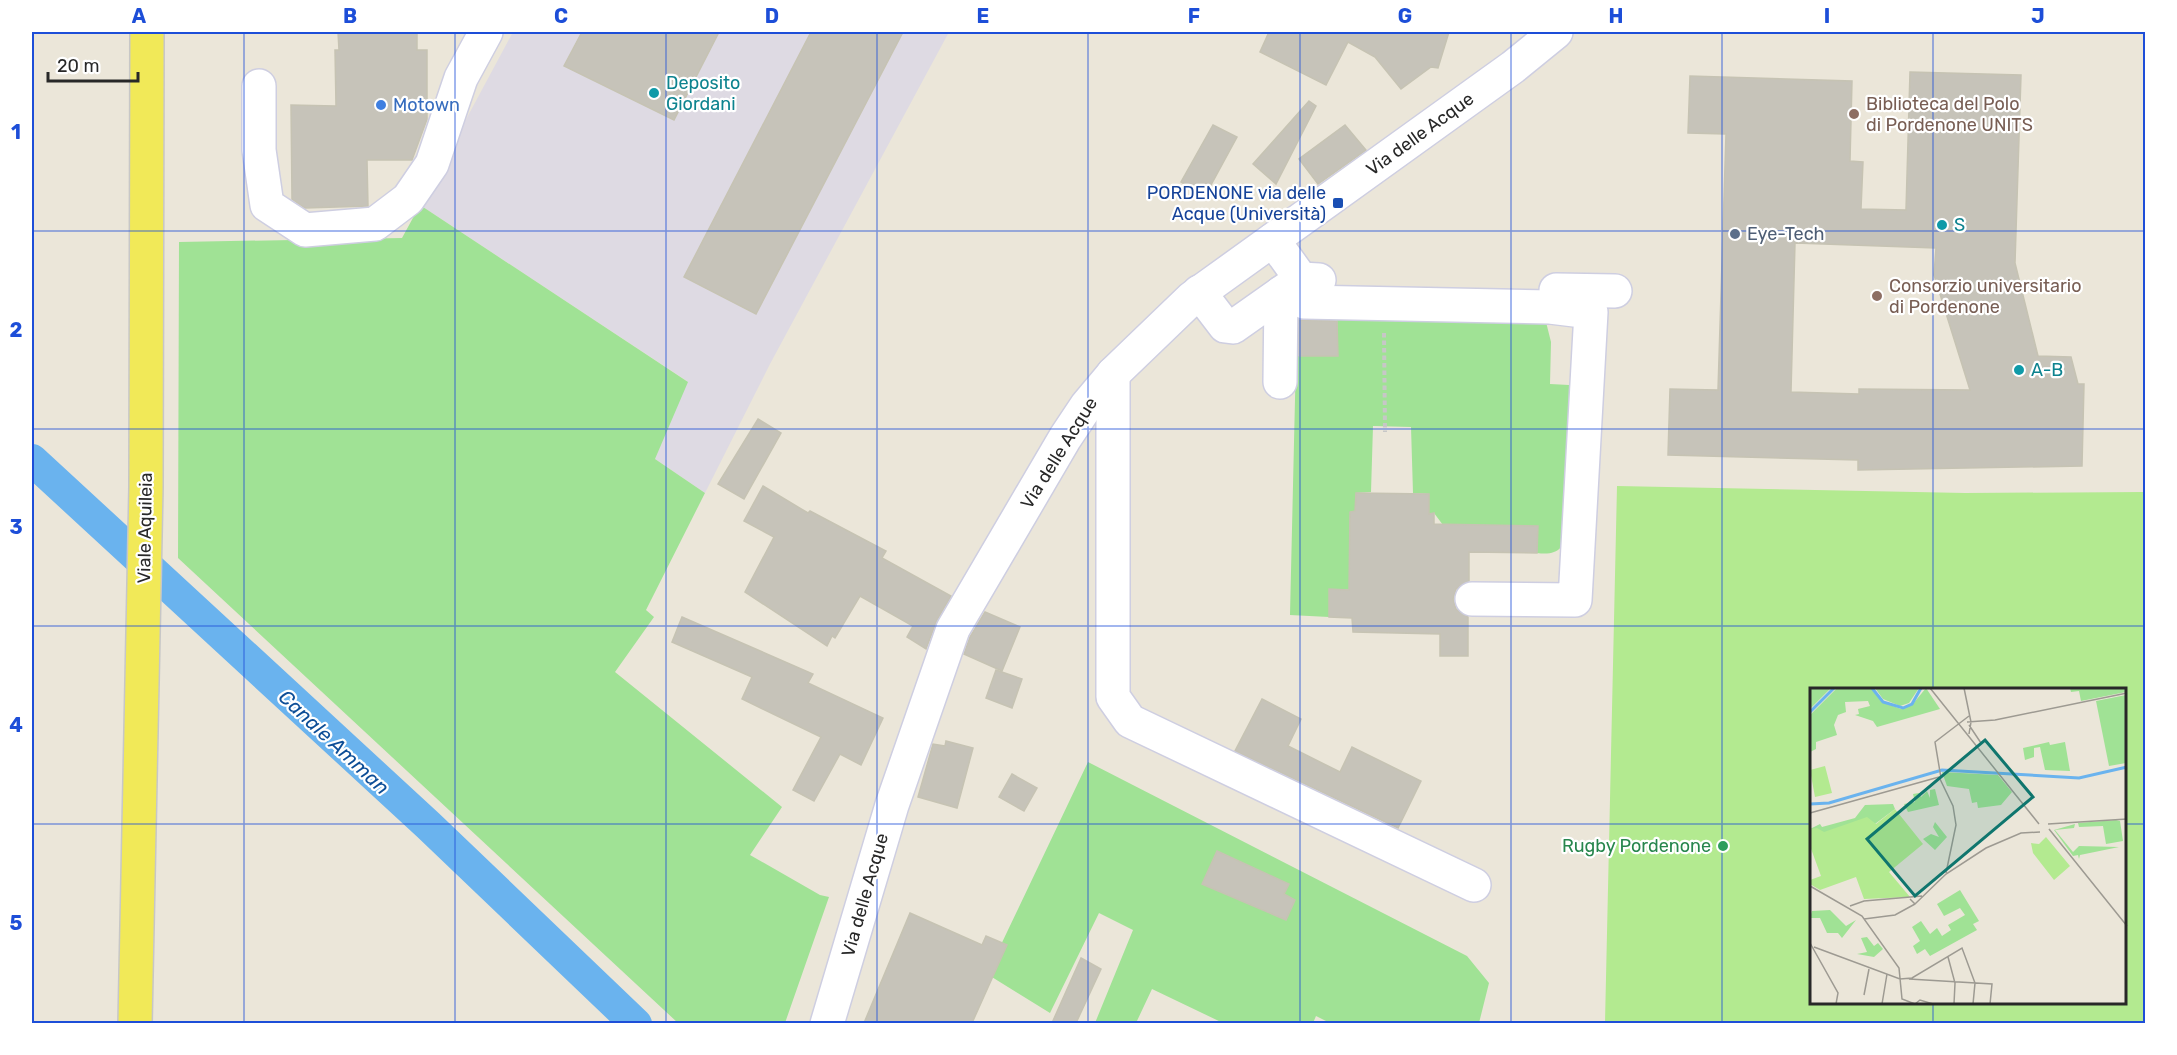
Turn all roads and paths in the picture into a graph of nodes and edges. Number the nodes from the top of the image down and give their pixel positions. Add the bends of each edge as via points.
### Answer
1 (147, 32) edge
2 (486, 32) edge
3 (1556, 32) edge
4 (259, 86) dead end
5 (1273, 240) junction
6 (1291, 286) junction
7 (1615, 291) dead end
8 (1195, 295) junction
9 (1384, 305) junction
10 (1113, 374) junction
11 (1280, 382) dead end
12 (1385, 432) dead end
13 (1473, 599) dead end
14 (1473, 885) dead end
15 (135, 1023) edge
16 (827, 1023) edge

1 - 15 main road, Viale Aquileia via 146,487
2 - 4 street via 461,78 432,164 408,198 375,224 304,230 267,205 259,150
3 - 5 street, Via delle Acque
5 - 6 street
5 - 8 street, Via delle Acque
6 - 7 street
6 - 8 street via 1233,327 1225,326
6 - 9 street via 1304,302
6 - 11 street
8 - 10 street, Via delle Acque
9 - 12 path
9 - 13 street via 1550,307 1591,312 1575,600
10 - 14 street via 1113,698 1130,721
10 - 16 street, Via delle Acque via 1065,438 953,629 892,805

